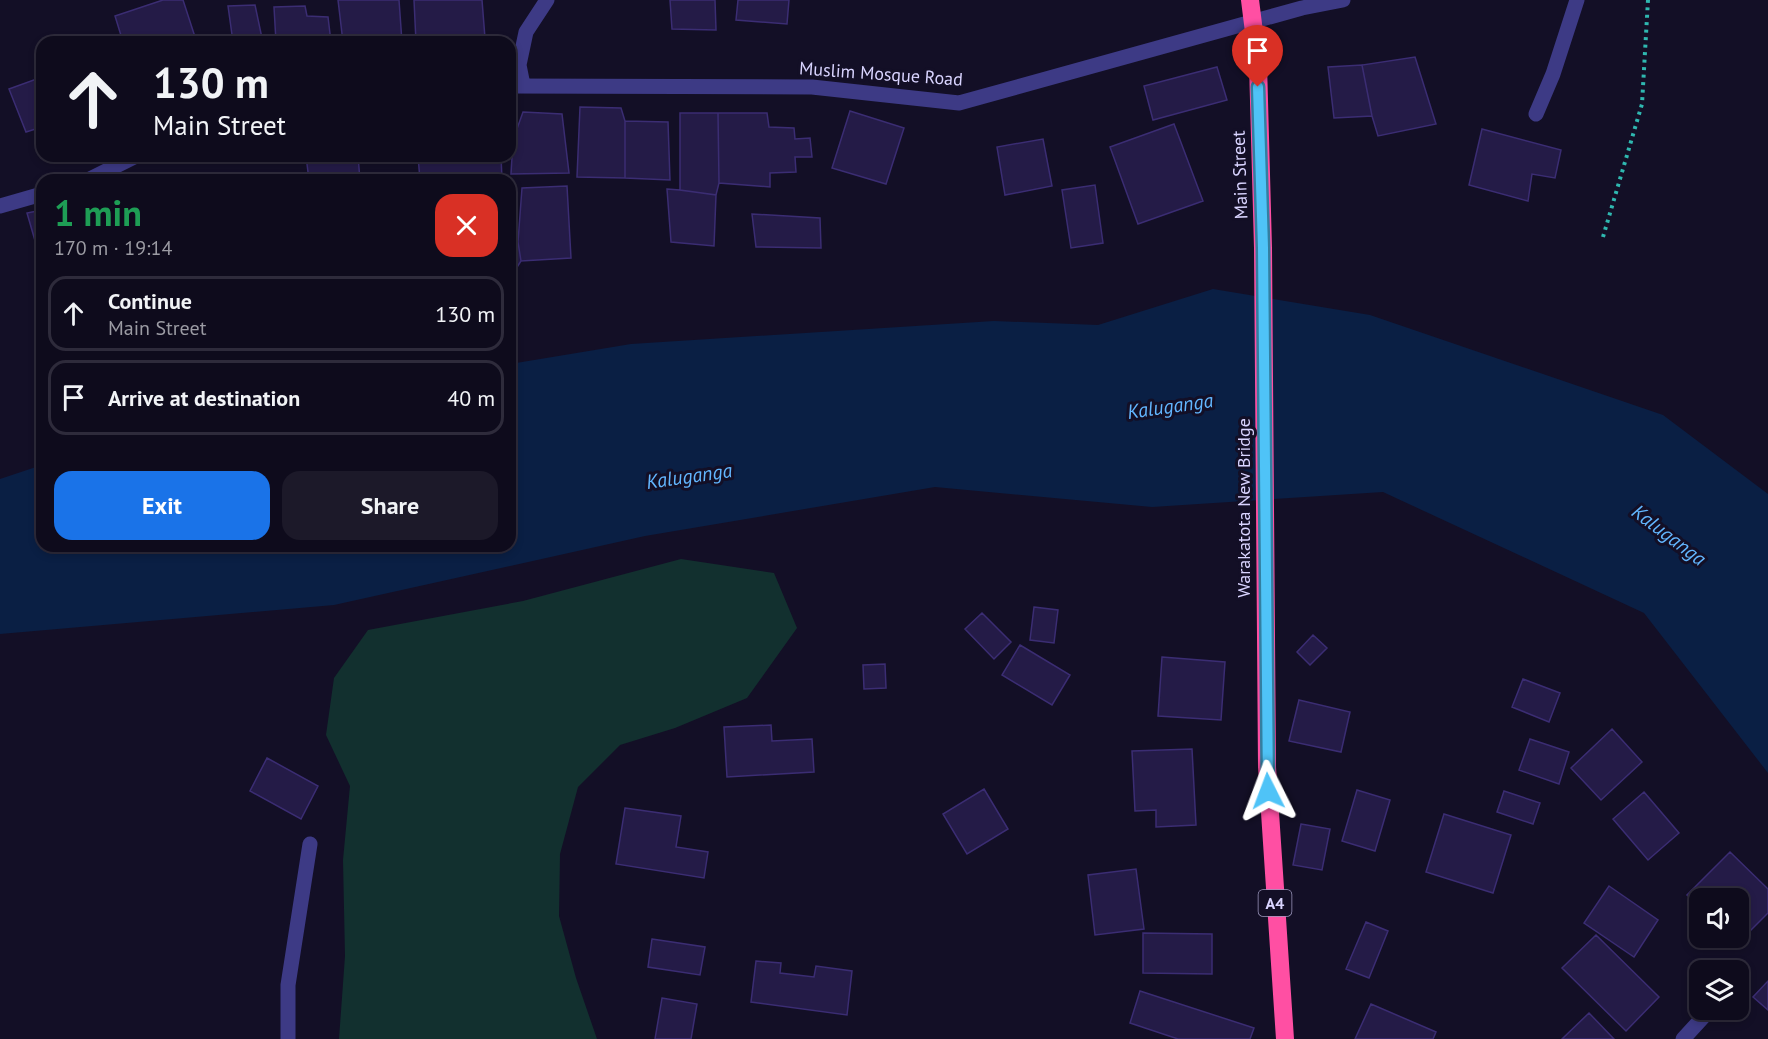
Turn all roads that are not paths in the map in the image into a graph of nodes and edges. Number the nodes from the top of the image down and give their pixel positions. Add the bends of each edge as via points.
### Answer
1 (547, 0) edge
2 (1250, 0) edge
3 (1344, 0) edge
4 (1577, 0) edge
5 (516, 86) edge
6 (1536, 114) dead end
7 (124, 162) edge
8 (100, 174) edge
9 (36, 196) edge
10 (0, 206) edge
11 (1263, 248) joint
12 (310, 844) dead end
13 (1700, 1020) edge
14 (288, 1039) edge
15 (1285, 1039) edge
16 (1683, 1039) edge

1 - 5 street via 526,32
2 - 11 highway, Main Street / A4, bridge via 1258,64
3 - 5 street, Muslim Mosque Road via 1302,8 959,103 812,87
4 - 6 street
7 - 8 street
9 - 10 street
11 - 15 highway, Warakatota New Bridge / A4 via 1267,767
12 - 14 street via 288,985
13 - 16 street

